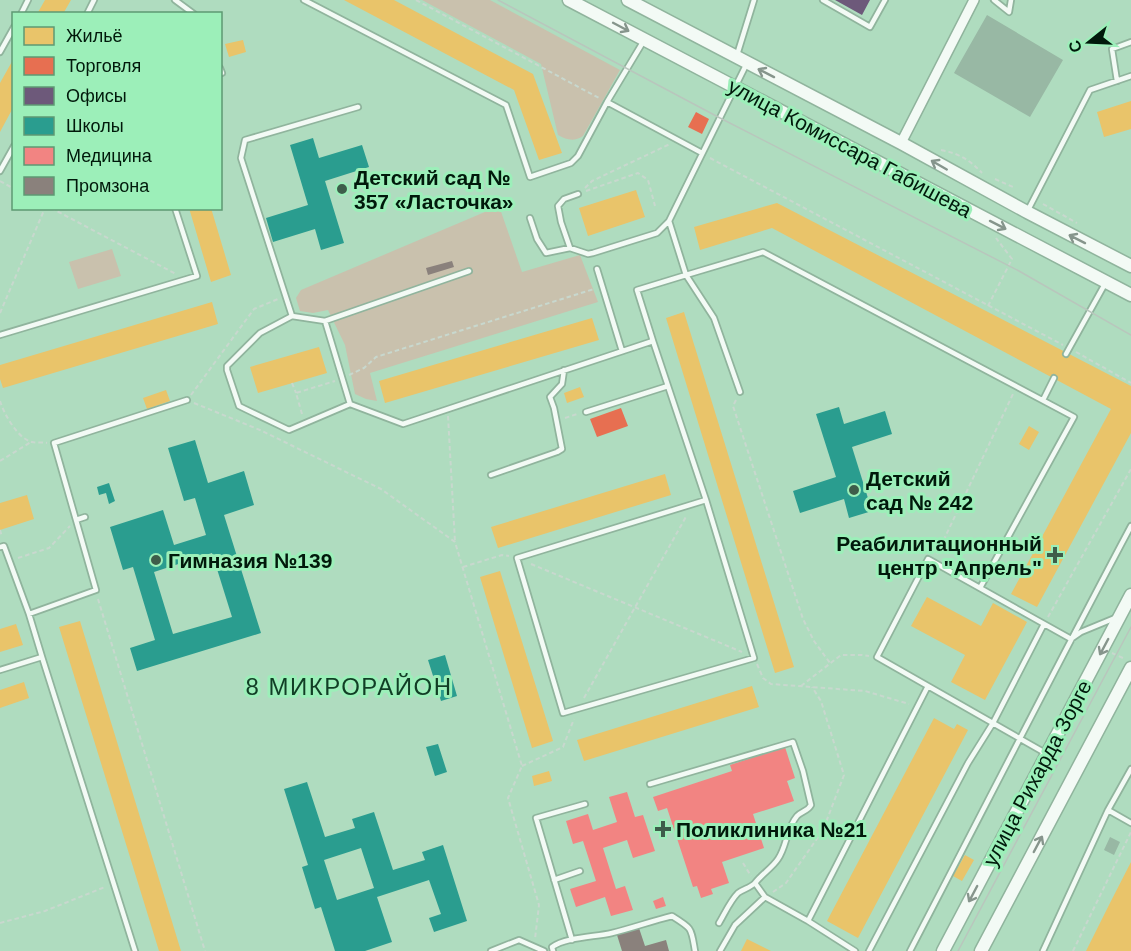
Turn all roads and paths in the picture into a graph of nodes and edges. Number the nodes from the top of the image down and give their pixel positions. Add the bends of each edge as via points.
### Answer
1 (175, 0) edge
2 (304, 0) edge
3 (416, 0) edge
4 (569, 0) edge
5 (628, 0) edge
6 (754, 0) edge
7 (824, 0) edge
8 (885, 0) edge
9 (975, 0) edge
10 (994, 0) edge
11 (1011, 0) edge
12 (191, 12) edge
13 (12, 31) edge
14 (644, 39) junction
15 (1131, 42) edge
16 (0, 52) edge
17 (741, 60) junction
18 (1131, 76) edge
19 (1117, 81) junction
20 (735, 87) junction
21 (607, 102) junction
22 (358, 107) dead end
23 (678, 141) junction
24 (901, 143) junction
25 (12, 150) edge
26 (702, 153) junction
27 (0, 171) edge
28 (578, 194) junction
29 (654, 206) dead end
30 (44, 210) edge
31 (55, 210) edge
32 (176, 210) edge
33 (1027, 212) junction
34 (530, 218) dead end
35 (669, 221) junction
36 (994, 237) dead end
37 (570, 249) junction
38 (1131, 266) edge
39 (597, 269) dead end
40 (470, 271) dead end
41 (686, 275) junction
42 (185, 279) junction
43 (1106, 282) junction
44 (602, 286) junction
45 (286, 295) junction
46 (1131, 295) edge
47 (988, 306) junction
48 (0, 313) edge
49 (292, 316) junction
50 (325, 321) junction
51 (0, 335) edge
52 (653, 341) junction
53 (622, 351) junction
54 (1067, 351) junction
55 (564, 370) junction
56 (342, 378) junction
57 (1054, 378) dead end
58 (292, 383) dead end
59 (1131, 383) edge
60 (668, 386) junction
61 (1017, 386) junction
62 (740, 392) joint
63 (296, 393) junction
64 (187, 400) junction
65 (1043, 400) junction
66 (0, 401) edge
67 (351, 404) junction
68 (448, 409) junction
69 (586, 412) joint
70 (557, 421) junction
71 (305, 423) junction
72 (31, 442) junction
73 (54, 443) junction
74 (0, 460) edge
75 (1131, 469) edge
76 (491, 475) dead end
77 (706, 500) junction
78 (692, 504) junction
79 (85, 517) dead end
80 (76, 520) junction
81 (1131, 526) edge
82 (455, 542) junction
83 (0, 547) edge
84 (518, 558) junction
85 (9, 560) junction
86 (934, 562) junction
87 (463, 567) junction
88 (980, 588) junction
89 (96, 590) junction
90 (1131, 596) edge
91 (635, 607) junction
92 (29, 614) junction
93 (1120, 616) junction
94 (1044, 624) junction
95 (1071, 639) junction
96 (42, 657) junction
97 (877, 657) junction
98 (754, 658) junction
99 (830, 663) junction
100 (1131, 668) edge
101 (0, 670) edge
102 (801, 686) junction
103 (928, 686) junction
104 (918, 706) junction
105 (578, 709) junction
106 (993, 723) junction
107 (1021, 739) junction
108 (1047, 754) junction
109 (522, 766) junction
110 (1131, 769) edge
111 (650, 784) dead end
112 (585, 804) dead end
113 (1108, 810) junction
114 (1131, 823) edge
115 (1131, 832) edge
116 (743, 863) dead end
117 (580, 871) dead end
118 (554, 880) junction
119 (113, 883) junction
120 (755, 883) junction
121 (765, 897) junction
122 (808, 921) junction
123 (0, 922) edge
124 (719, 923) dead end
125 (572, 940) junction
126 (534, 947) junction
127 (135, 951) edge
128 (205, 951) edge
129 (491, 951) edge
130 (544, 951) edge
131 (553, 951) edge
132 (695, 951) edge
133 (720, 951) edge
134 (855, 951) edge
135 (869, 951) edge
136 (910, 951) edge
137 (943, 951) edge
138 (981, 951) edge
139 (1042, 951) edge
140 (1073, 951) edge

1 - 12 lane
2 - 21 lane via 506,105 530,177 571,163
3 - 21 path
4 -> 14 street, улица Комиссара Габишева
5 - 17 street, улица Комиссара Габишева
6 - 17 lane
7 - 8 lane via 870,27
9 - 24 street
10 - 11 lane via 1009,12
13 - 16 lane
14 - 20 street, улица Комиссара Габишева
14 - 21 lane
15 - 19 lane via 1112,49
17 - 20 lane
24 -> 17 street, улица Комиссара Габишева
18 - 19 lane
19 - 33 lane via 1090,90
20 - 26 lane
20 -> 43 street, улица Комиссара Габишева
21 - 23 lane
22 - 45 lane via 245,140 241,158
23 - 26 lane
23 - 28 path via 592,181
33 -> 24 street, улица Комиссара Габишева
25 - 27 lane
26 - 35 lane
26 - 47 path
28 - 29 path via 638,173 648,180
28 - 37 lane via 558,206
30 - 48 path
31 - 42 path
32 - 42 lane via 197,276
38 -> 33 street, улица Комиссара Габишева
34 - 37 lane via 546,253
35 - 37 lane via 657,233 593,253
35 - 41 lane
36 - 47 path via 1012,259
39 - 44 lane
40 - 50 lane
41 - 52 lane via 637,290
41 - 61 lane via 763,252
41 - 62 lane via 714,318
42 - 51 lane
43 - 46 street, улица Комиссара Габишева
43 - 54 lane
44 - 53 lane
44 - 56 path via 376,357 364,368
45 - 49 lane
45 - 64 path via 254,309
47 - 54 path
49 - 50 lane
49 - 71 lane via 260,333 226,370 239,406 289,430
50 - 56 lane
52 - 53 lane
52 - 60 lane
53 - 55 lane
54 - 59 path
55 - 68 lane
55 - 70 lane via 562,384 550,397
56 - 63 path
56 - 67 lane
57 - 65 lane
58 - 63 path
60 - 69 lane
60 - 77 lane
61 - 65 lane
61 - 86 path
62 - 99 path via 733,406 803,619
63 - 71 path
64 - 73 lane
64 - 82 path via 260,430 381,489
65 - 88 lane via 1074,417
66 - 72 path via 14,428
67 - 68 lane via 403,424
67 - 71 lane
68 - 82 path
69 - 70 path
70 - 76 lane via 562,448
72 - 73 path
72 - 74 path
73 - 80 lane
75 - 94 path
77 - 78 lane
77 - 98 lane
78 - 84 lane
78 - 91 path
79 - 80 lane
80 - 85 path via 49,548
80 - 89 lane
81 - 95 lane
82 - 87 path
83 - 85 lane via 4,546
84 - 87 path via 502,555
84 - 91 path
84 - 105 lane via 563,713
85 - 92 lane
86 - 88 lane
86 - 97 lane via 928,559
87 - 109 path
88 - 94 lane
89 - 92 lane
89 - 128 path
90 - 93 street, улица Рихарда Зорге
91 - 98 path
91 - 105 path
92 - 96 lane
93 - 95 lane
93 -> 108 street, улица Рихарда Зорге
94 - 95 lane
94 - 106 lane
95 - 107 lane
96 - 101 lane
96 - 119 lane
97 - 99 path via 841,655
97 - 103 lane
98 - 102 path via 763,678 771,684
98 - 105 lane
99 - 102 path
138 -> 100 street, улица Рихарда Зорге
102 - 104 path via 864,691
103 - 104 lane
103 - 106 lane
104 - 122 lane
105 - 109 path via 563,747
106 - 107 lane
106 - 135 lane
107 - 108 lane
107 - 136 lane
108 -> 137 street, улица Рихарда Зорге
109 - 126 path via 507,798 539,905
110 - 113 lane
111 - 120 lane via 793,742 812,805 797,816 778,859
112 - 118 lane via 536,818
113 - 114 lane
113 - 139 lane
115 - 140 path
116 - 120 path
117 - 118 lane
118 - 125 lane
119 - 123 path via 45,911
119 - 127 lane
120 - 121 lane
120 - 124 lane via 733,898
121 - 122 lane
121 - 133 lane via 735,924
122 - 134 lane
125 - 131 lane via 555,945
125 - 132 lane via 672,916 693,933
126 - 129 lane via 519,940
126 - 130 lane

